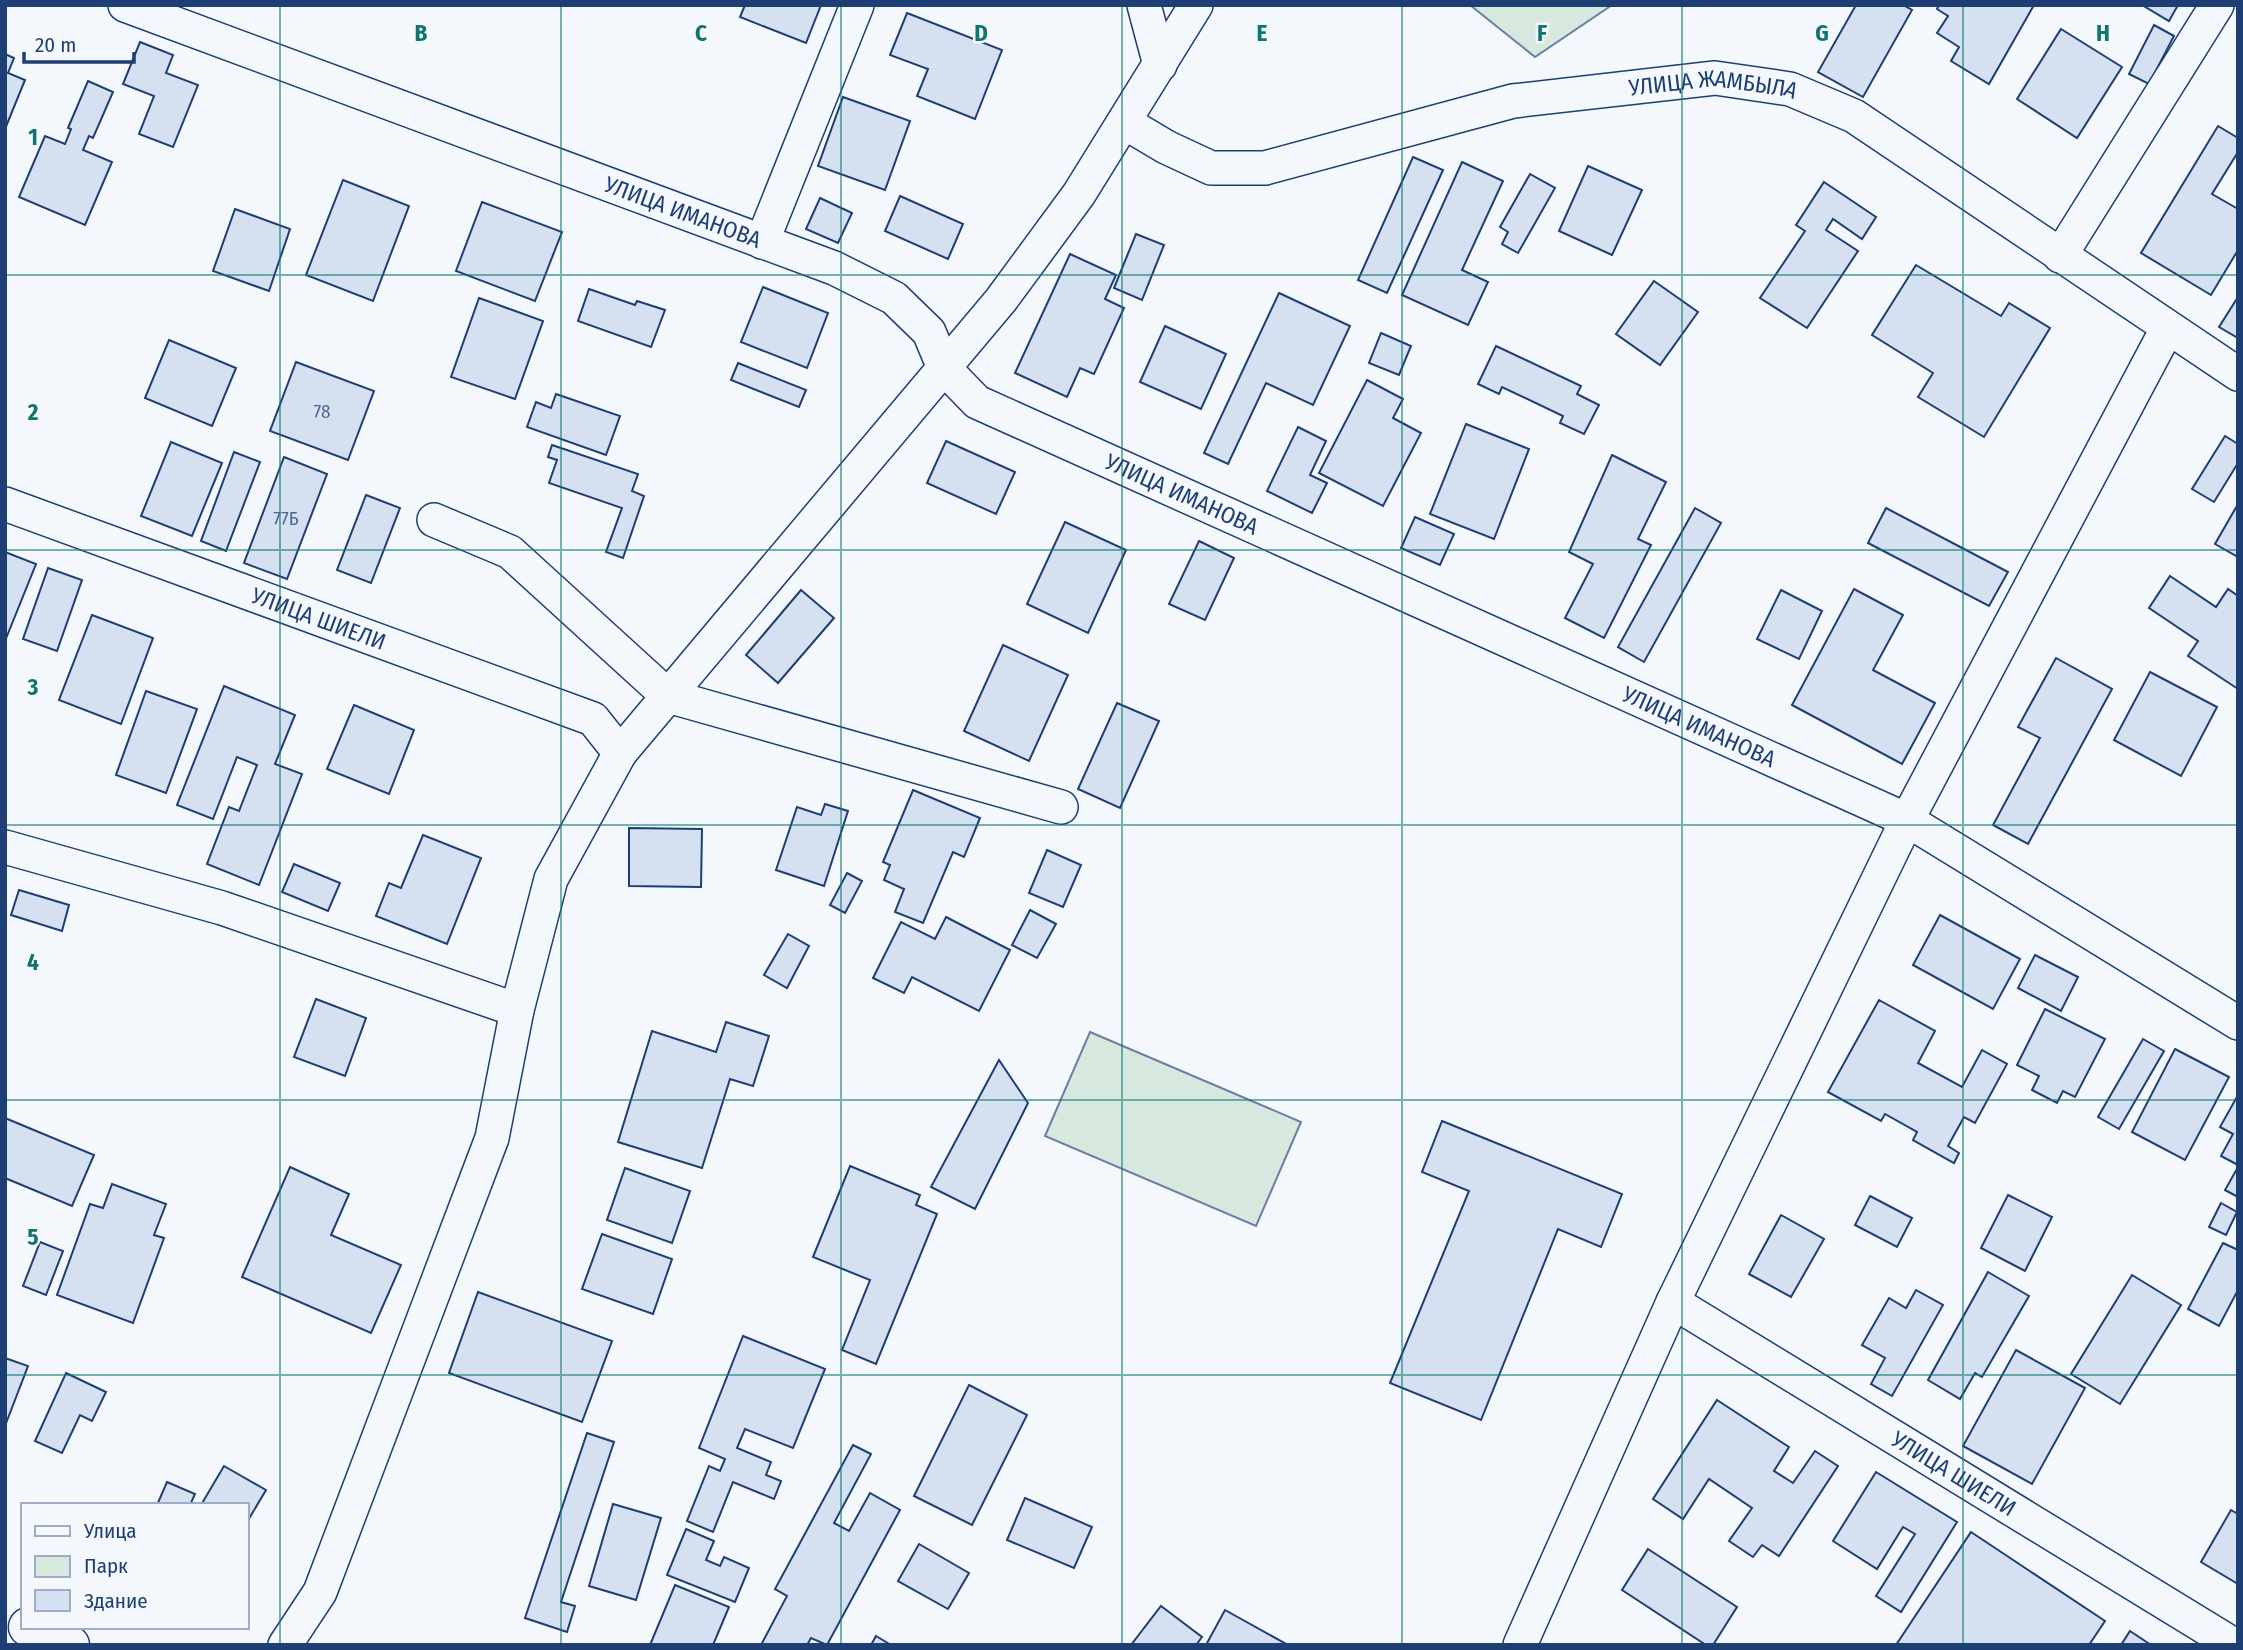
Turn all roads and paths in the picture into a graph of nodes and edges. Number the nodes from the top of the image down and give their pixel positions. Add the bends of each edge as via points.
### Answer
1 (125, 5) edge
2 (857, 5) edge
3 (1144, 5) edge
4 (1196, 5) edge
5 (2217, 5) edge
6 (1160, 65) junction
7 (1124, 122) junction
8 (762, 242) junction
9 (2060, 256) junction
10 (2167, 329) junction
11 (944, 368) junction
12 (2238, 374) edge
13 (5, 504) edge
14 (435, 520) dead end
15 (668, 696) junction
16 (620, 753) junction
17 (1061, 807) dead end
18 (1907, 820) junction
19 (5, 847) edge
20 (517, 1010) junction
21 (2238, 1023) edge
22 (1673, 1302) junction
23 (33, 1629) edge
24 (70, 1645) edge
25 (285, 1645) edge
26 (1520, 1645) edge
27 (2234, 1645) edge

1 - 8 street, УЛИЦА ИМАНОВА
2 - 8 street
3 - 6 street
4 - 6 street
5 - 9 street
6 - 7 street
7 - 9 street, УЛИЦА ЖАМБЫЛА via 1212,167 1265,168 1513,102 1715,78 1765,85 1790,89 1854,116
7 - 11 street via 1001,300
8 - 11 street, УЛИЦА ИМАНОВА via 834,268 894,298 929,331
9 - 10 street, УЛИЦА ЖАМБЫЛА
10 - 12 street, УЛИЦА ЖАМБЫЛА
10 - 18 street
11 - 15 street
11 - 18 street, УЛИЦА ИМАНОВА via 977,402
13 - 16 street, УЛИЦА ШИЕЛИ via 593,719
14 - 15 street via 510,552
15 - 16 street
15 - 17 street
16 - 20 street via 551,879
18 - 21 street, УЛИЦА ИМАНОВА
18 - 22 street
19 - 20 street via 222,908
20 - 25 street via 492,1138 320,1592
22 - 26 street
22 - 27 street, УЛИЦА ШИЕЛИ
23 - 24 street

